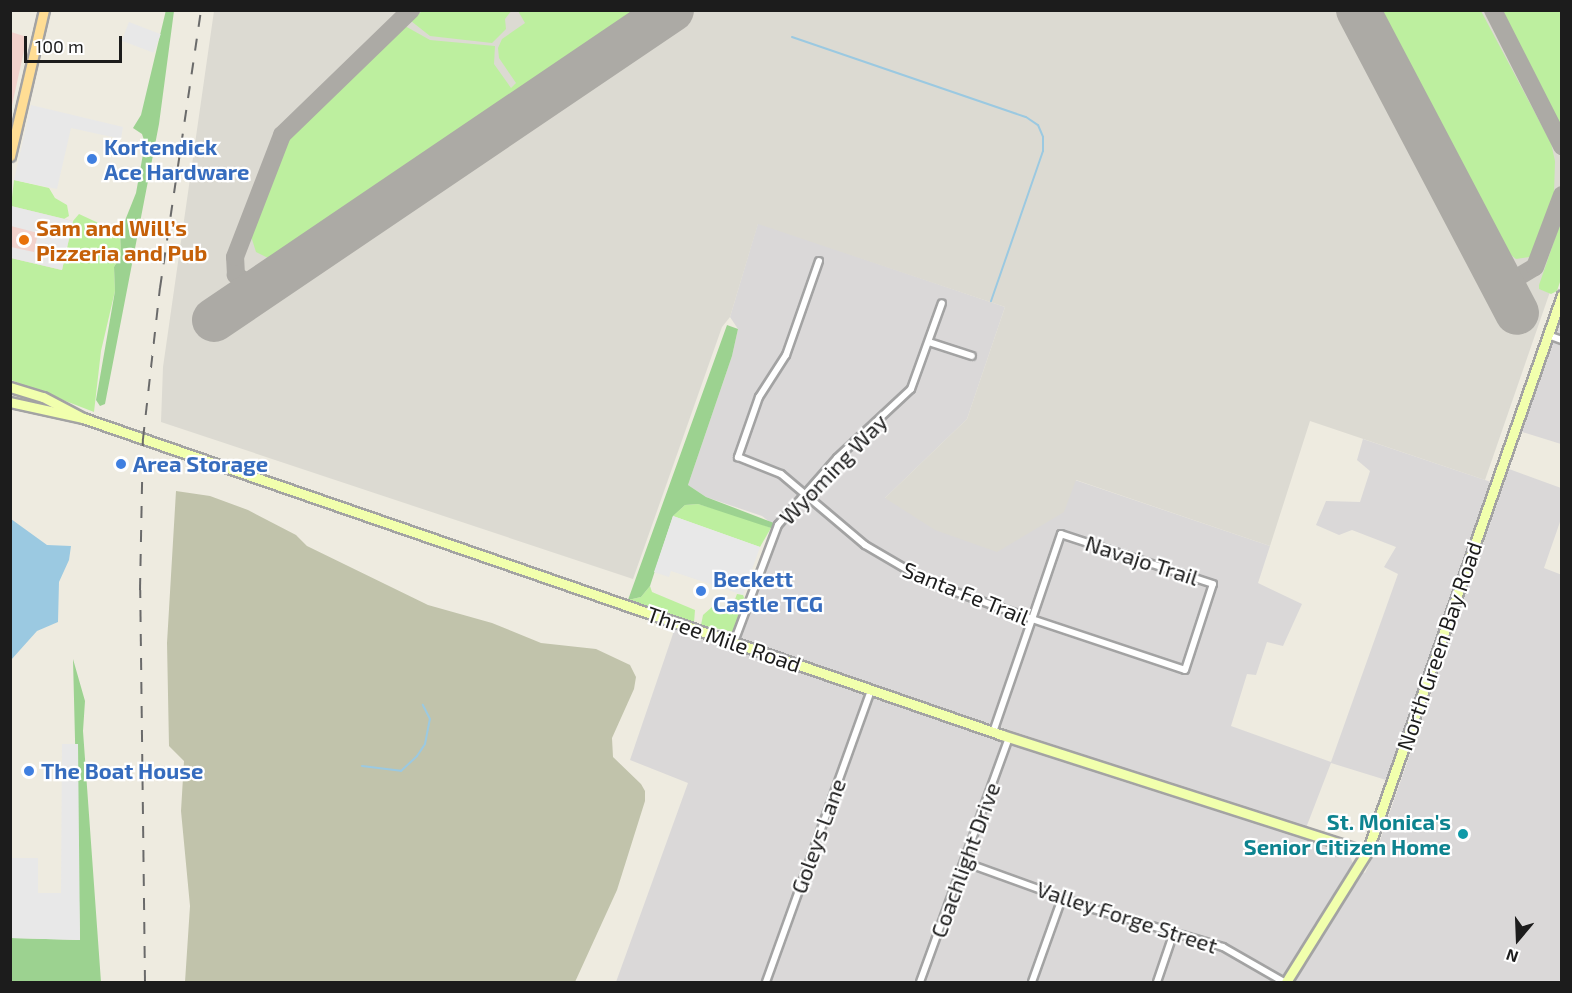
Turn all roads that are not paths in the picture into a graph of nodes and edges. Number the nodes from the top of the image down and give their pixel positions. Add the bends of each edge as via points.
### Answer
1 (44, 10) edge
2 (10, 156) edge
3 (819, 261) dead end
4 (1562, 295) edge
5 (942, 303) dead end
6 (1548, 335) junction
7 (1562, 340) edge
8 (929, 342) junction
9 (972, 356) dead end
10 (10, 387) edge
11 (10, 402) edge
12 (83, 418) junction
13 (805, 493) junction
14 (1032, 619) junction
15 (734, 642) junction
16 (1185, 670) joint
17 (871, 690) junction
18 (993, 732) junction
19 (1009, 737) junction
20 (1367, 852) junction
21 (964, 862) junction
22 (1062, 898) junction
23 (1174, 932) junction
24 (766, 982) edge
25 (921, 982) edge
26 (1032, 982) edge
27 (1157, 982) edge
28 (1285, 982) edge

1 - 2 main road
3 - 13 street, Santa Fe Trail via 786,355 759,397 738,457 781,474
4 - 6 street, North Green Bay Road
5 - 8 street, Wyoming Way
6 - 7 street
6 - 20 street, North Green Bay Road
8 - 9 street
8 - 13 street, Wyoming Way via 915,380 904,396
10 - 12 street, Three Mile Road via 43,397
11 - 12 street, Three Mile Road
12 - 15 street, Three Mile Road
13 - 14 street, Santa Fe Trail via 865,545 908,572
13 - 15 street, Wyoming Way via 771,538
14 - 16 street, Santa Fe Trail
14 - 16 street, Navajo Trail via 1061,534 1213,584
14 - 18 street
15 - 17 street, Three Mile Road
17 - 18 street, Three Mile Road
17 - 24 street, Goleys Lane
18 - 19 street, Three Mile Road
19 - 20 street, Three Mile Road
19 - 21 street, Coachlight Drive
20 - 28 street, North Green Bay Road
21 - 22 street, Valley Forge Street
21 - 25 street, Coachlight Drive
22 - 23 street, Valley Forge Street
22 - 26 street
23 - 27 street
23 - 28 street, Valley Forge Street via 1231,951

